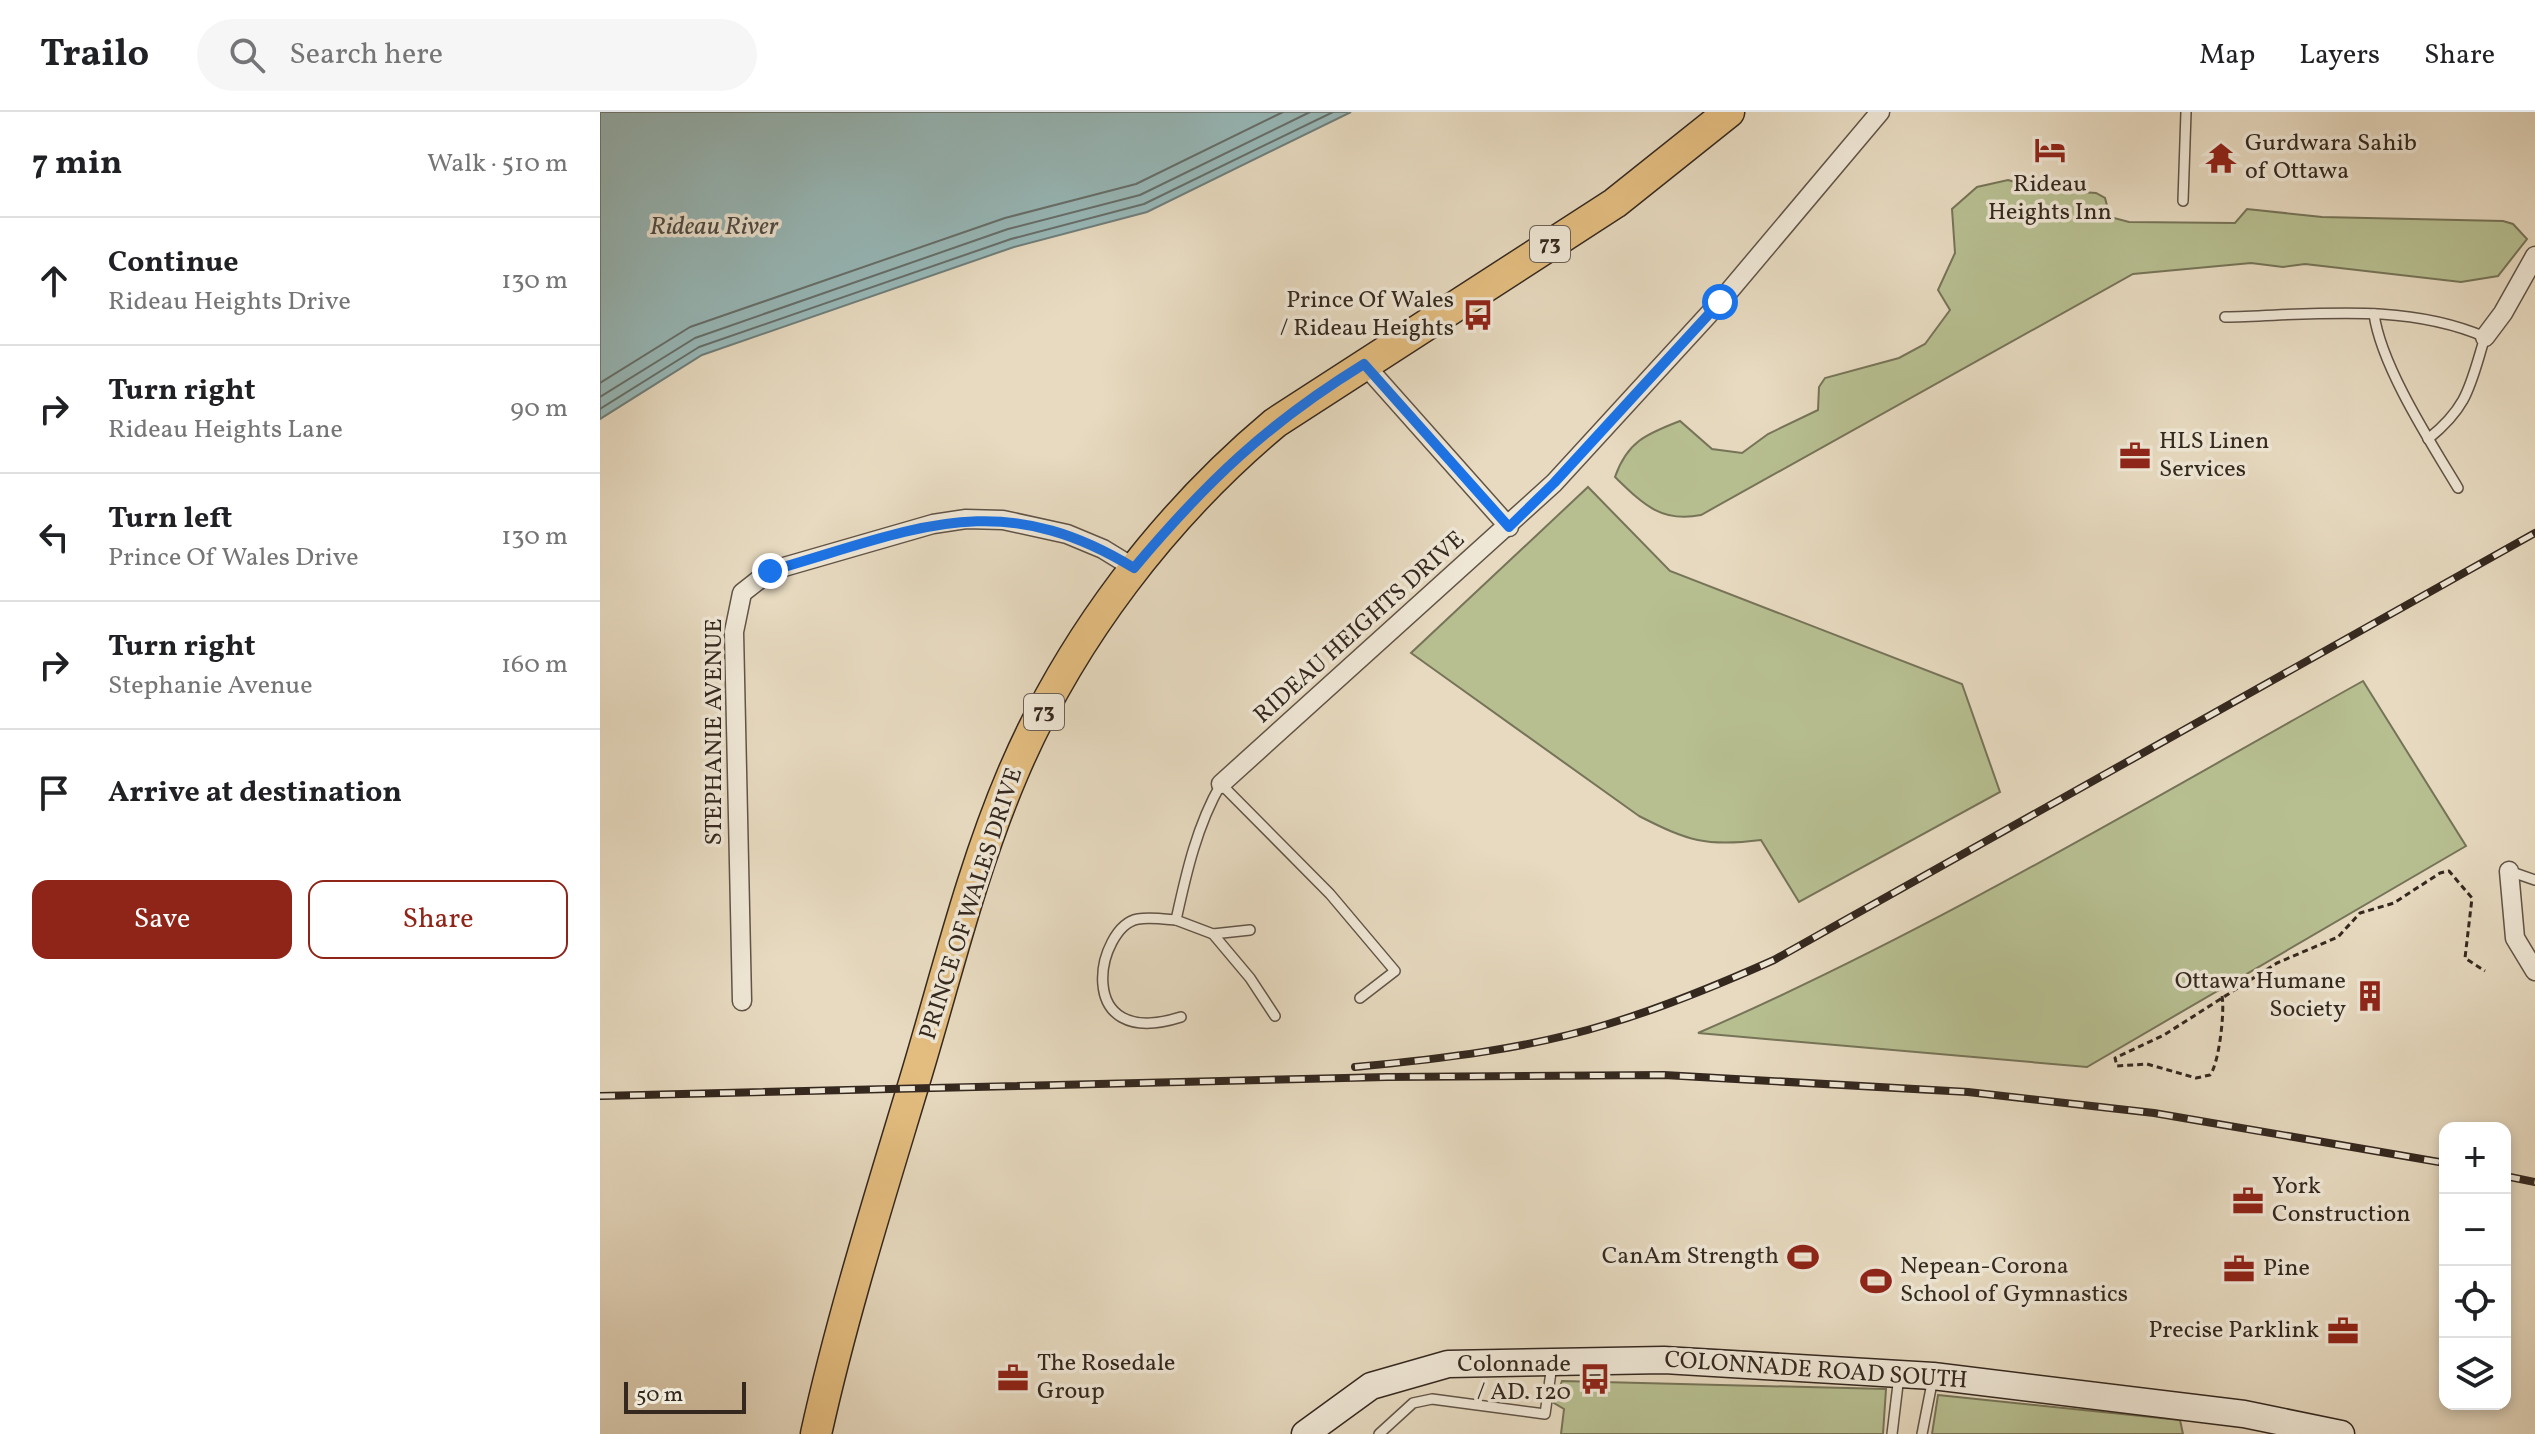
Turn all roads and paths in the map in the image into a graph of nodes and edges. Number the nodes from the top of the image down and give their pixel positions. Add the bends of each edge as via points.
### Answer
1 (1729, 112) edge
2 (1880, 112) edge
3 (2186, 112) edge
4 (2183, 201) dead end
5 (2535, 256) edge
6 (2374, 314) junction
7 (2225, 317) dead end
8 (2485, 337) junction
9 (1364, 364) junction
10 (2428, 439) junction
11 (2458, 488) dead end
12 (1509, 527) junction
13 (1134, 568) junction
14 (1221, 784) junction
15 (2509, 871) joint
16 (2535, 880) edge
17 (1176, 920) junction
18 (1250, 930) dead end
19 (1213, 934) junction
20 (2485, 971) dead end
21 (2535, 971) edge
22 (2222, 996) junction
23 (1360, 998) dead end
24 (742, 1001) dead end
25 (1275, 1016) dead end
26 (1181, 1017) dead end
27 (1553, 1360) junction
28 (1899, 1373) junction
29 (1933, 1376) junction
30 (816, 1434) edge
31 (1305, 1434) edge
32 (1379, 1434) edge
33 (1892, 1434) edge
34 (1922, 1434) edge
35 (2341, 1434) edge

1 - 9 main road, PRINCE OF WALES DRIVE / 73 via 1615,203
2 - 12 street, RIDEAU HEIGHTS DRIVE via 1720,302
3 - 4 lane
5 - 8 street
6 - 7 lane
6 - 8 lane via 2453,323
6 - 10 lane via 2377,335
8 - 10 lane via 2465,401
9 - 12 street
9 - 13 main road, PRINCE OF WALES DRIVE / 73 via 1275,423 1232,459
10 - 11 lane
12 - 14 street, RIDEAU HEIGHTS DRIVE
13 - 24 street, STEPHANIE AVENUE via 1067,534 1003,520 966,519 770,571 742,593 734,632
13 - 30 main road, PRINCE OF WALES DRIVE / 73 via 1065,672 1013,772 978,869 882,1190
14 - 17 lane via 1186,875
14 - 23 lane via 1330,894 1395,971
15 - 16 lane
15 - 21 street via 2515,938
17 - 19 lane
17 - 26 lane via 1136,918 1121,928 1105,963 1101,991 1125,1021 1143,1024
18 - 19 lane
19 - 25 lane
20 - 22 path via 2465,958 2472,898 2449,871 2394,903 2360,913 2338,937 2287,958
22 - 22 path via 2164,1035 2122,1053 2115,1058 2117,1066 2147,1064 2196,1078 2210,1075 2219,1059 2218,1036 2225,1018
27 - 28 street, COLONNADE ROAD SOUTH via 1664,1360
27 - 31 street, COLONNADE ROAD SOUTH via 1464,1362 1404,1375 1360,1393
27 - 32 lane via 1545,1414 1432,1399 1413,1403
28 - 29 street, COLONNADE ROAD SOUTH
28 - 33 lane
29 - 34 lane
29 - 35 street, COLONNADE ROAD SOUTH via 2244,1414

